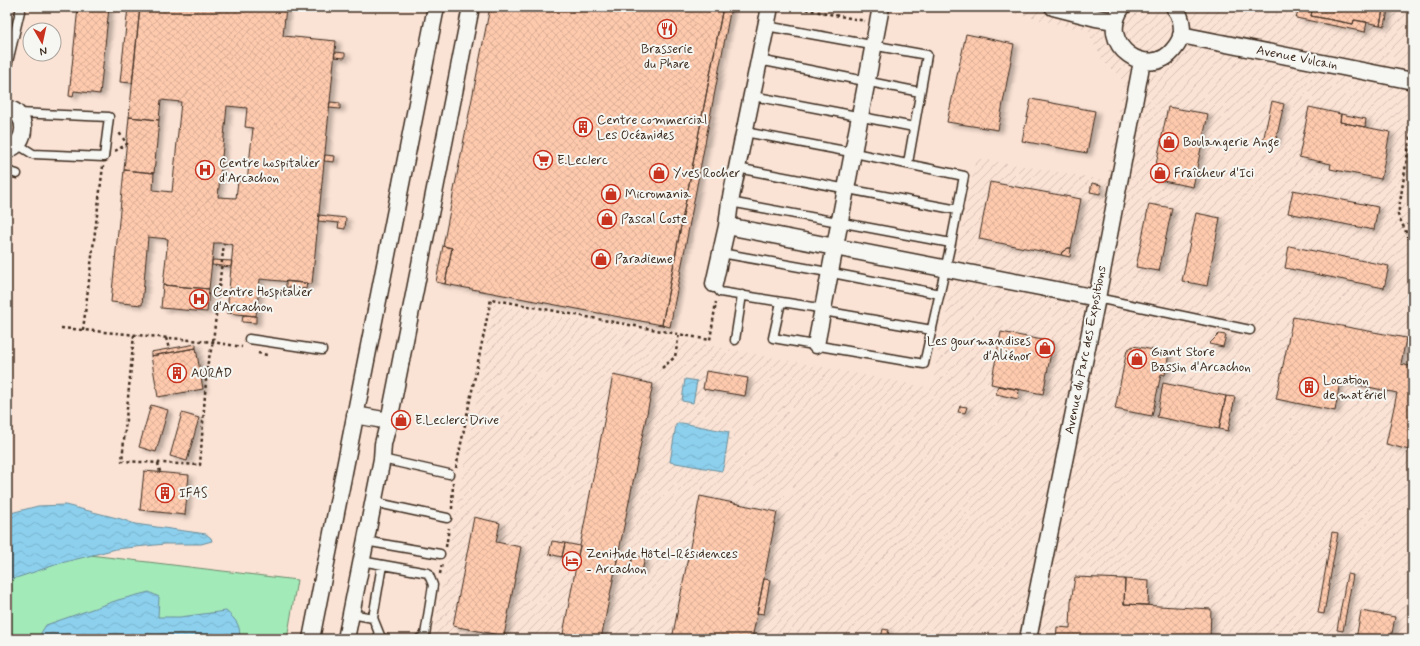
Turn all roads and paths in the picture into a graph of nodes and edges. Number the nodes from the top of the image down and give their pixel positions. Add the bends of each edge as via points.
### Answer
1 (21, 7) edge
2 (436, 7) edge
3 (471, 7) edge
4 (770, 7) edge
5 (794, 7) edge
6 (1053, 7) edge
7 (1122, 7) edge
8 (1174, 7) edge
9 (880, 15) edge
10 (1115, 21) junction
11 (766, 26) junction
12 (1182, 36) junction
13 (874, 46) junction
14 (759, 60) junction
15 (1142, 61) junction
16 (7, 66) edge
17 (867, 81) junction
18 (1413, 81) edge
19 (920, 92) junction
20 (753, 96) junction
21 (12, 111) edge
22 (860, 116) junction
23 (1413, 119) edge
24 (914, 127) junction
25 (745, 132) junction
26 (12, 147) edge
27 (853, 153) junction
28 (104, 157) junction
29 (908, 164) junction
30 (738, 168) junction
31 (7, 171) edge
32 (17, 174) dead end
33 (846, 189) junction
34 (730, 202) junction
35 (958, 210) junction
36 (839, 222) junction
37 (727, 226) junction
38 (951, 243) junction
39 (224, 244) dead end
40 (834, 247) junction
41 (1413, 247) edge
42 (721, 253) junction
43 (945, 270) junction
44 (829, 273) junction
45 (714, 284) junction
46 (940, 294) junction
47 (742, 295) junction
48 (1097, 298) junction
49 (781, 302) junction
50 (822, 310) junction
51 (61, 328) dead end
52 (83, 330) junction
53 (932, 330) junction
54 (1250, 330) dead end
55 (679, 334) junction
56 (134, 335) junction
57 (166, 338) junction
58 (249, 339) dead end
59 (735, 340) dead end
60 (212, 342) junction
61 (816, 345) junction
62 (243, 347) dead end
63 (169, 349) dead end
64 (322, 350) dead end
65 (255, 351) dead end
66 (267, 355) dead end
67 (662, 368) dead end
68 (355, 415) junction
69 (389, 421) junction
70 (382, 460) junction
71 (158, 463) junction
72 (160, 472) dead end
73 (453, 475) junction
74 (373, 502) junction
75 (450, 517) junction
76 (365, 541) junction
77 (442, 555) junction
78 (361, 561) junction
79 (382, 565) junction
80 (440, 576) dead end
81 (351, 614) junction
82 (373, 618) junction
83 (311, 639) edge
84 (346, 639) edge
85 (383, 639) edge
86 (419, 639) edge
87 (1028, 639) edge

1 - 16 lane
2 - 68 street
3 - 69 street
4 - 11 street
5 - 9 path
6 - 10 street
7 - 10 street
8 - 12 street via 1182,22
9 - 13 street
10 - 15 street via 1114,29 1122,49 1130,57
11 - 13 lane
11 - 14 street
12 - 15 street via 1172,52 1152,61
12 - 18 street, Avenue Vulcain
13 - 17 street
13 - 19 lane via 927,55
14 - 17 lane
14 - 20 street
15 - 48 street, Avenue du Parc des Expositions
17 - 19 lane
17 - 22 street
19 - 24 lane
20 - 22 lane
20 - 25 street
21 - 26 street via 22,119 24,132 22,139
21 - 28 lane via 109,117
22 - 24 lane
22 - 27 street
23 - 41 path via 1398,215
24 - 29 lane
25 - 27 lane
25 - 30 street
26 - 28 lane via 32,154
27 - 29 lane
27 - 33 street
28 - 52 path
29 - 35 lane via 964,176
30 - 33 lane
30 - 34 street
31 - 32 lane
33 - 35 lane
33 - 36 street
34 - 36 lane
34 - 37 street
35 - 38 lane
36 - 38 lane
36 - 40 street
37 - 40 street
37 - 42 street
38 - 43 lane
39 - 60 path
40 - 43 street
40 - 44 street
42 - 44 lane
42 - 45 street
43 - 46 lane
43 - 48 street
44 - 46 lane
44 - 50 street
45 - 47 lane via 720,292
45 - 55 path via 716,301 710,340
46 - 53 lane
47 - 49 lane
47 - 59 lane
48 - 54 lane
48 - 87 street, Avenue du Parc des Expositions
49 - 50 lane
49 - 61 lane via 772,338
50 - 53 lane
50 - 61 street
51 - 52 path
52 - 56 path
53 - 61 lane via 924,364
55 - 67 path via 675,357
55 - 73 path via 491,299
56 - 57 path
56 - 71 path via 122,461
57 - 60 path
57 - 63 path
58 - 64 lane
60 - 62 path
60 - 71 path via 207,366 200,466
65 - 66 path
68 - 69 street
68 - 83 street
69 - 70 street
70 - 73 lane
70 - 74 street
71 - 72 path
73 - 75 path via 453,505
74 - 75 lane
74 - 76 street
75 - 77 path
76 - 77 lane
76 - 78 street
77 - 80 path
78 - 79 lane
78 - 81 street
79 - 82 lane
79 - 86 lane via 428,573 433,585 425,635
81 - 82 lane
81 - 84 street
82 - 85 lane

